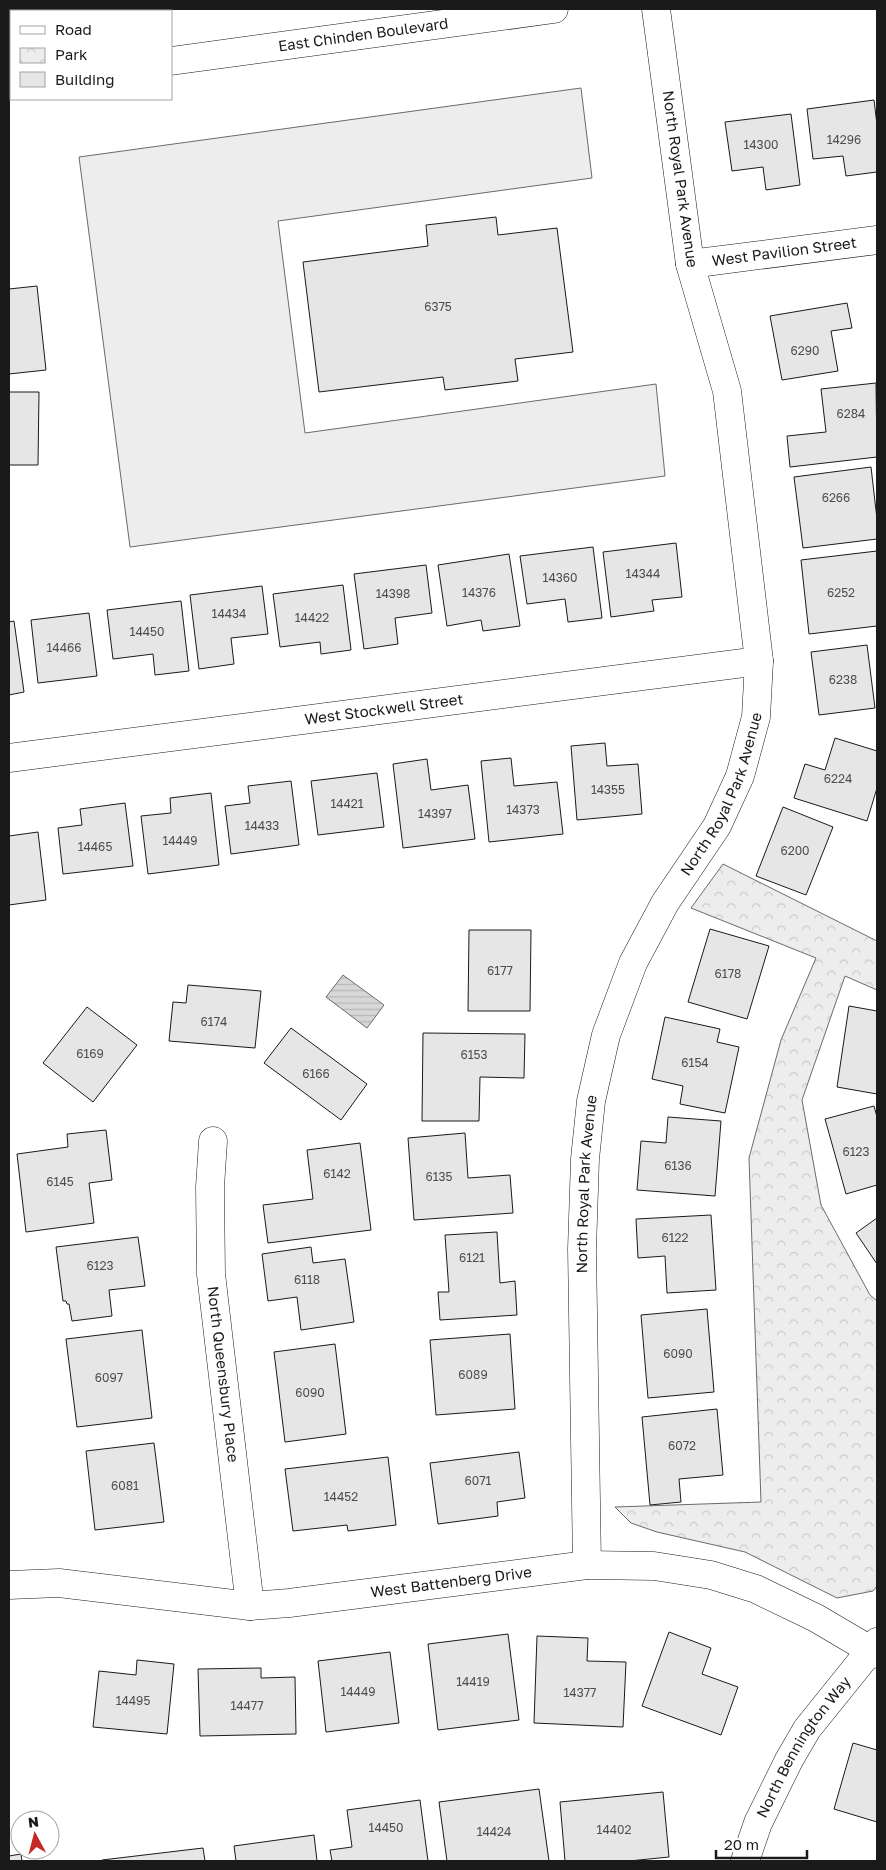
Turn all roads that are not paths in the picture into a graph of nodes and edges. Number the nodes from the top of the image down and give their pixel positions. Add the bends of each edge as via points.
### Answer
1 (554, 9) edge
2 (656, 9) edge
3 (172, 61) edge
4 (877, 240) edge
5 (690, 264) junction
6 (759, 661) junction
7 (9, 758) edge
8 (213, 1141) dead end
9 (587, 1565) junction
10 (9, 1585) edge
11 (250, 1606) junction
12 (875, 1649) edge
13 (745, 1861) edge

1 - 3 street, East Chinden Boulevard
2 - 5 street, North Royal Park Avenue
4 - 5 street, West Pavilion Street
5 - 6 street, North Royal Park Avenue via 727,391
6 - 7 street, West Stockwell Street
6 - 9 street, North Royal Park Avenue via 756,718 740,776 717,826 665,903 633,963 606,1035 591,1101 582,1249
8 - 11 street, North Queensbury Place via 211,1274
9 - 11 street, West Battenberg Drive
9 - 12 street, West Battenberg Drive via 654,1566 711,1575 756,1589
10 - 11 street, West Battenberg Drive via 59,1583
12 - 13 street, North Bennington Way via 808,1729 758,1823

